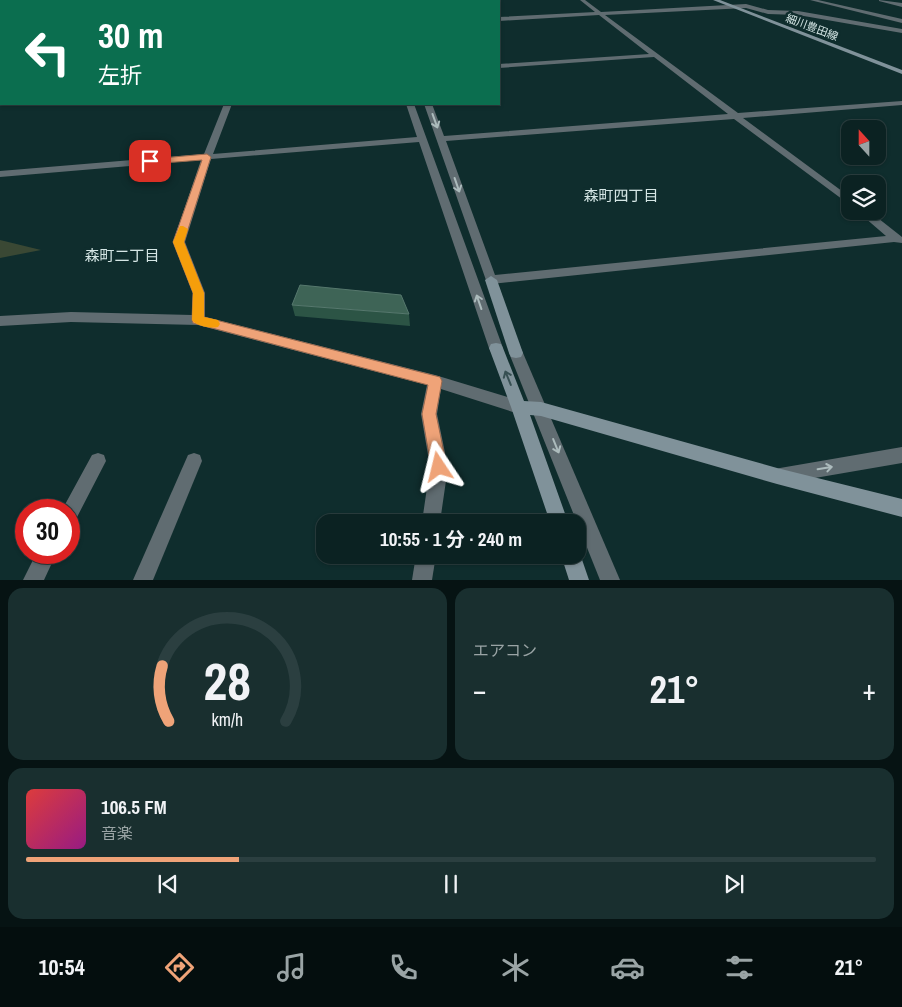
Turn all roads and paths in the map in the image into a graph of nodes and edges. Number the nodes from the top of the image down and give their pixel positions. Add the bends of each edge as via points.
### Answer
1 (582, 0) edge
2 (715, 0) edge
3 (812, 0) edge
4 (881, 0) edge
5 (902, 5) edge
6 (733, 7) junction
7 (600, 14) junction
8 (500, 19) edge
9 (902, 21) edge
10 (902, 31) edge
11 (655, 55) junction
12 (500, 66) edge
13 (902, 72) edge
14 (902, 103) edge
15 (228, 105) edge
16 (410, 105) edge
17 (428, 105) edge
18 (737, 116) junction
19 (422, 139) junction
20 (441, 139) junction
21 (207, 157) junction
22 (0, 174) edge
23 (841, 195) edge
24 (873, 220) edge
25 (899, 240) edge
26 (491, 280) junction
27 (198, 320) junction
28 (0, 321) edge
29 (435, 381) junction
30 (519, 407) junction
31 (541, 409) junction
32 (902, 455) edge
33 (98, 461) dead end
34 (194, 461) dead end
35 (777, 476) junction
36 (78, 499) edge
37 (902, 508) edge
38 (432, 514) edge
39 (556, 514) edge
40 (42, 564) edge
41 (425, 564) edge
42 (574, 564) edge
43 (33, 580) edge
44 (143, 580) edge
45 (422, 580) edge
46 (579, 580) edge
47 (610, 580) edge

1 - 7 street
2 - 6 street, 細川豊田線
3 - 9 street
4 - 5 street
6 - 7 street
6 - 10 street via 798,13
6 - 13 street, 細川豊田線
7 - 8 street
7 - 11 street
11 - 12 street
11 - 18 street
14 - 18 street
15 - 21 street
16 - 19 street
17 -> 20 street
18 - 20 street
18 - 23 street
19 - 21 street
30 -> 19 street
20 -> 26 street
21 - 22 street
21 - 27 street via 178,242 199,293
24 - 25 street
25 - 26 street
26 - 31 street via 516,353
27 - 28 street via 71,317
27 - 29 street
29 - 30 street
29 - 38 street via 429,414 439,467
30 - 31 street
30 - 39 street
31 - 35 street
31 -> 47 street
35 -> 32 street
33 - 36 street
34 - 44 street
35 - 37 street
40 - 43 street
41 - 45 street
42 - 46 street

